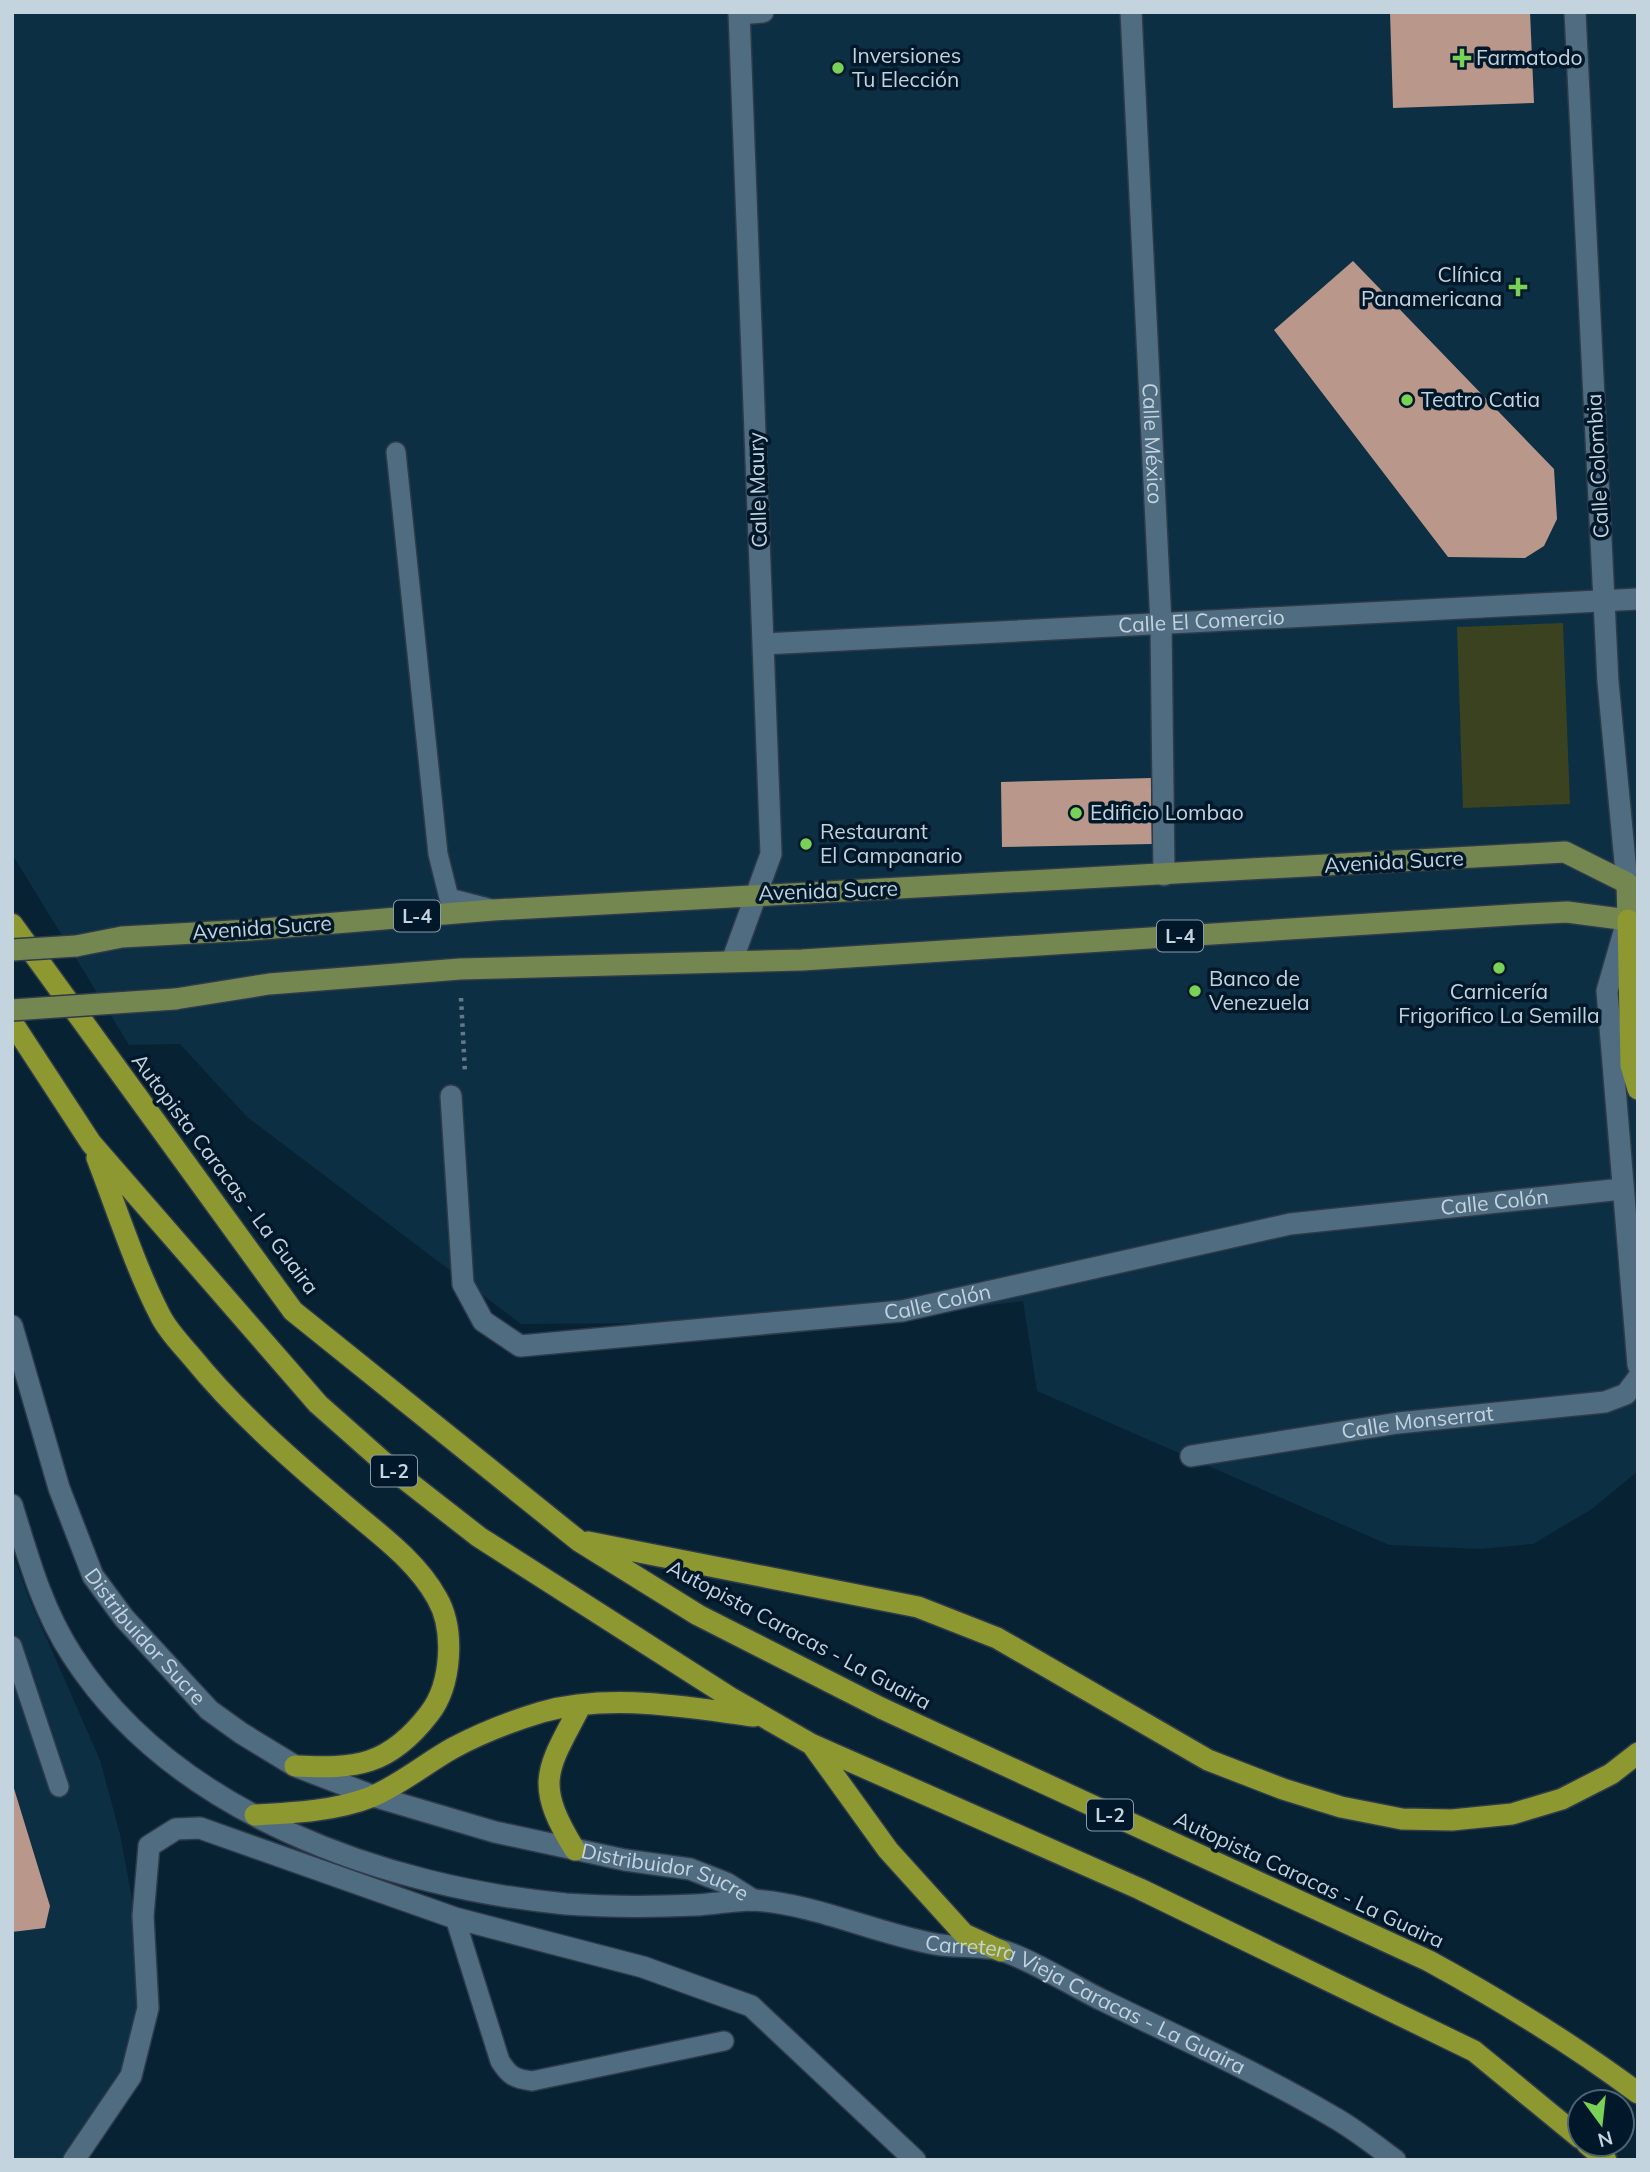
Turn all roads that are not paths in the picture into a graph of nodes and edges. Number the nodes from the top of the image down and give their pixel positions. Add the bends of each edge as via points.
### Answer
1 (763, 12) edge
2 (1131, 12) edge
3 (1575, 12) edge
4 (739, 13) edge
5 (396, 452) dead end
6 (1638, 599) edge
7 (1605, 601) junction
8 (1161, 624) junction
9 (764, 644) junction
10 (1164, 875) junction
11 (1633, 884) edge
12 (758, 893) junction
13 (493, 909) junction
14 (1633, 921) edge
15 (12, 924) edge
16 (1638, 944) edge
17 (12, 950) edge
18 (732, 961) junction
19 (12, 1010) edge
20 (12, 1022) edge
21 (1638, 1088) edge
22 (451, 1096) road end
23 (91, 1143) junction
24 (1622, 1189) junction
25 (12, 1326) edge
26 (1638, 1365) edge
27 (1638, 1378) edge
28 (1191, 1456) dead end
29 (12, 1504) edge
30 (579, 1541) junction
31 (12, 1646) edge
32 (582, 1705) junction
33 (766, 1718) junction
34 (811, 1744) junction
35 (1638, 1754) edge
36 (295, 1766) junction
37 (59, 1787) dead end
38 (373, 1796) junction
39 (256, 1815) junction
40 (575, 1850) junction
41 (753, 1900) junction
42 (455, 1918) junction
43 (1001, 1951) junction
44 (724, 2041) dead end
45 (1638, 2093) edge
46 (1566, 2127) edge
47 (74, 2160) edge
48 (915, 2160) edge
49 (1395, 2160) edge

1 - 4 street
2 - 8 street, Calle México
3 - 7 street, Calle Colombia
4 - 9 street, Calle Maury
5 - 13 lane via 438,854 449,898
6 - 7 street, Calle El Comercio
7 - 8 street, Calle El Comercio
7 - 11 street, Calle Colombia via 1608,681
8 - 9 street, Calle El Comercio
8 - 10 street, Calle México
9 - 12 street, Calle Maury via 771,854
10 - 11 main road, Avenida Sucre / L-4 via 1565,852
10 - 12 main road, Avenida Sucre / L-4
11 - 14 main road, Calle Colombia
12 - 13 main road, Avenida Sucre / L-4
12 - 18 street, Calle Maury
13 - 17 main road, Avenida Sucre / L-4, bridge via 122,937 76,946
14 - 16 highway
14 - 18 main road, L-4 via 1567,912
14 - 21 highway via 1631,1065
14 - 24 street via 1607,991
15 - 30 highway, Autopista Caracas - La Guaira / L-2 via 293,1311
18 - 19 main road, L-4, bridge via 460,969 269,984 174,999
20 - 23 highway, L-2
22 - 24 street, Calle Colón via 463,1284 483,1321 520,1346 901,1311 1290,1224
23 - 33 highway, L-2 via 318,1404 388,1466 479,1537
23 - 36 highway via 160,1317 273,1443 396,1550 438,1600 449,1636 447,1667 432,1710 415,1733 365,1765
24 - 26 street
25 - 36 street, Distribuidor Sucre via 59,1488 93,1576 124,1618 209,1710
27 - 28 street, Calle Monserrat via 1626,1394 1605,1402 1398,1423
29 - 39 street, Distribuidor Sucre via 50,1617 100,1693 184,1773
30 - 35 highway via 918,1607 997,1638 1208,1760 1341,1807 1402,1819 1512,1814 1562,1799
30 - 45 highway, Autopista Caracas - La Guaira / L-2 via 698,1615 881,1708 1429,1961 1505,2002
31 - 37 lane
32 - 33 highway via 653,1703
32 - 38 highway via 544,1711 501,1726 455,1747
32 - 40 highway via 548,1774 555,1814
33 - 34 highway, L-2
34 - 43 highway via 888,1850 964,1934
34 - 46 highway, L-2 via 1140,1889 1474,2051
36 - 38 street, Distribuidor Sucre
38 - 39 highway via 345,1805
38 - 40 street, Distribuidor Sucre
39 - 41 street, Distribuidor Sucre via 365,1863 484,1892 567,1904 692,1905
40 - 41 street, Distribuidor Sucre via 690,1869
41 - 43 street, Carretera Vieja Caracas - La Guaira via 841,1917 934,1944
42 - 44 lane via 500,2060 509,2075 531,2081
42 - 47 street via 200,1828 176,1829 159,1837 149,1846 144,1916 148,2008 131,2076
42 - 48 street via 643,1967 751,2006
43 - 49 street, Carretera Vieja Caracas - La Guaira via 1337,2118

